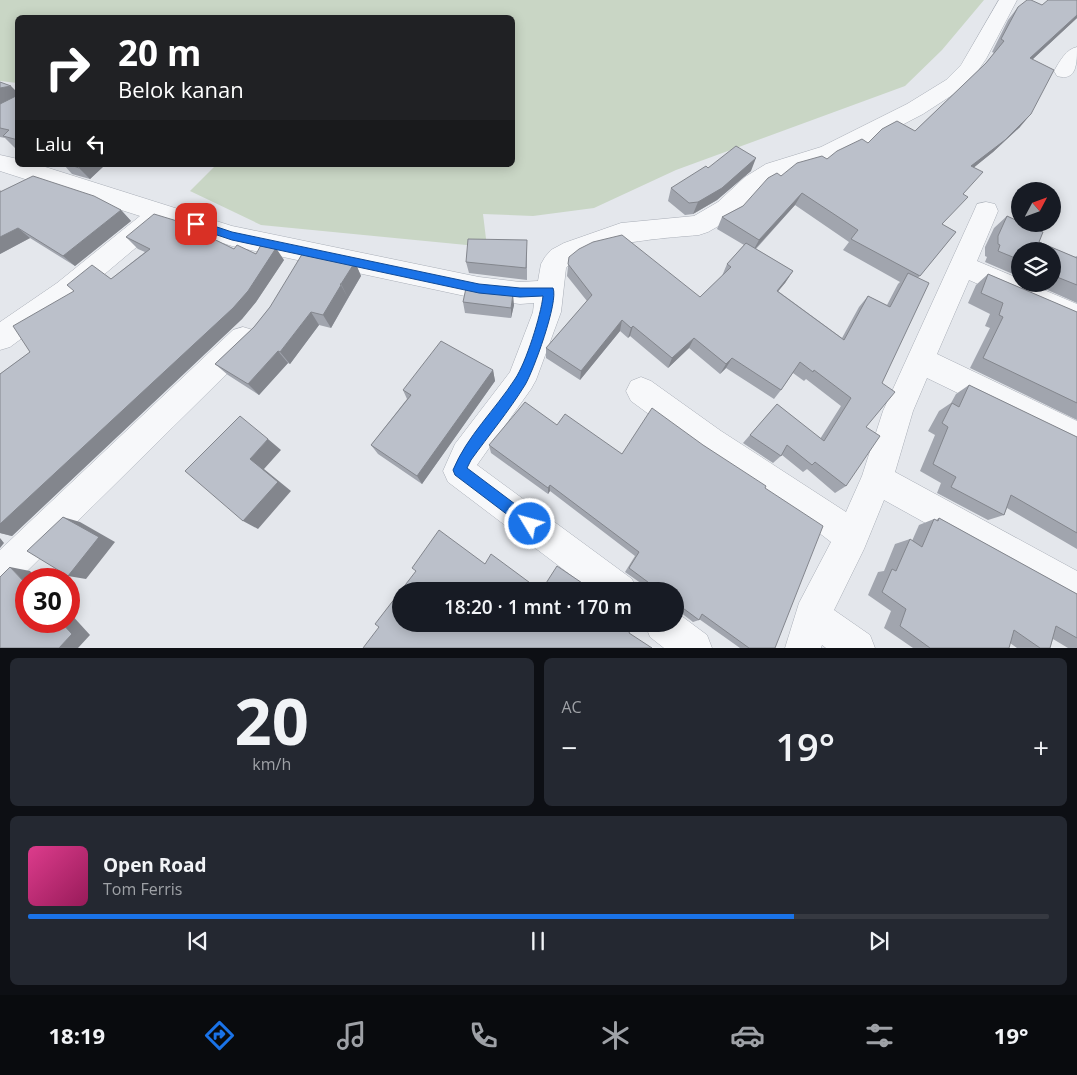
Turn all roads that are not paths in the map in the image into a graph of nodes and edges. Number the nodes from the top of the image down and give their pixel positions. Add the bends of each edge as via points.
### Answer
1 (1008, 0) edge
2 (1077, 54) edge
3 (1064, 72) dead end
4 (0, 163) edge
5 (15, 167) edge
6 (16, 167) edge
7 (986, 211) dead end
8 (160, 213) junction
9 (304, 252) junction
10 (962, 266) junction
11 (289, 277) edge
12 (549, 291) junction
13 (1077, 316) edge
14 (263, 317) edge
15 (0, 338) edge
16 (920, 360) junction
17 (640, 391) dead end
18 (1077, 436) edge
19 (877, 479) junction
20 (852, 537) junction
21 (0, 574) edge
22 (608, 582) edge
23 (1077, 590) edge
24 (673, 632) edge
25 (808, 632) edge
26 (694, 648) edge
27 (857, 648) edge

1 - 12 street via 976,59 945,90 829,153 774,170 752,184 727,209 699,226 621,233 573,250 554,264
2 - 3 street
4 - 5 street
6 - 8 street
7 - 10 street
8 - 9 street via 232,236
8 - 15 street via 66,291
9 - 11 street
9 - 12 street via 479,288 520,293
10 - 13 street
10 - 16 street
12 - 22 street via 547,312 521,380 466,455 459,470
14 - 21 street
16 - 18 street
16 - 19 street via 898,411
17 - 20 street
19 - 20 street
19 - 23 street
20 - 25 street
24 - 26 street
25 - 27 street

